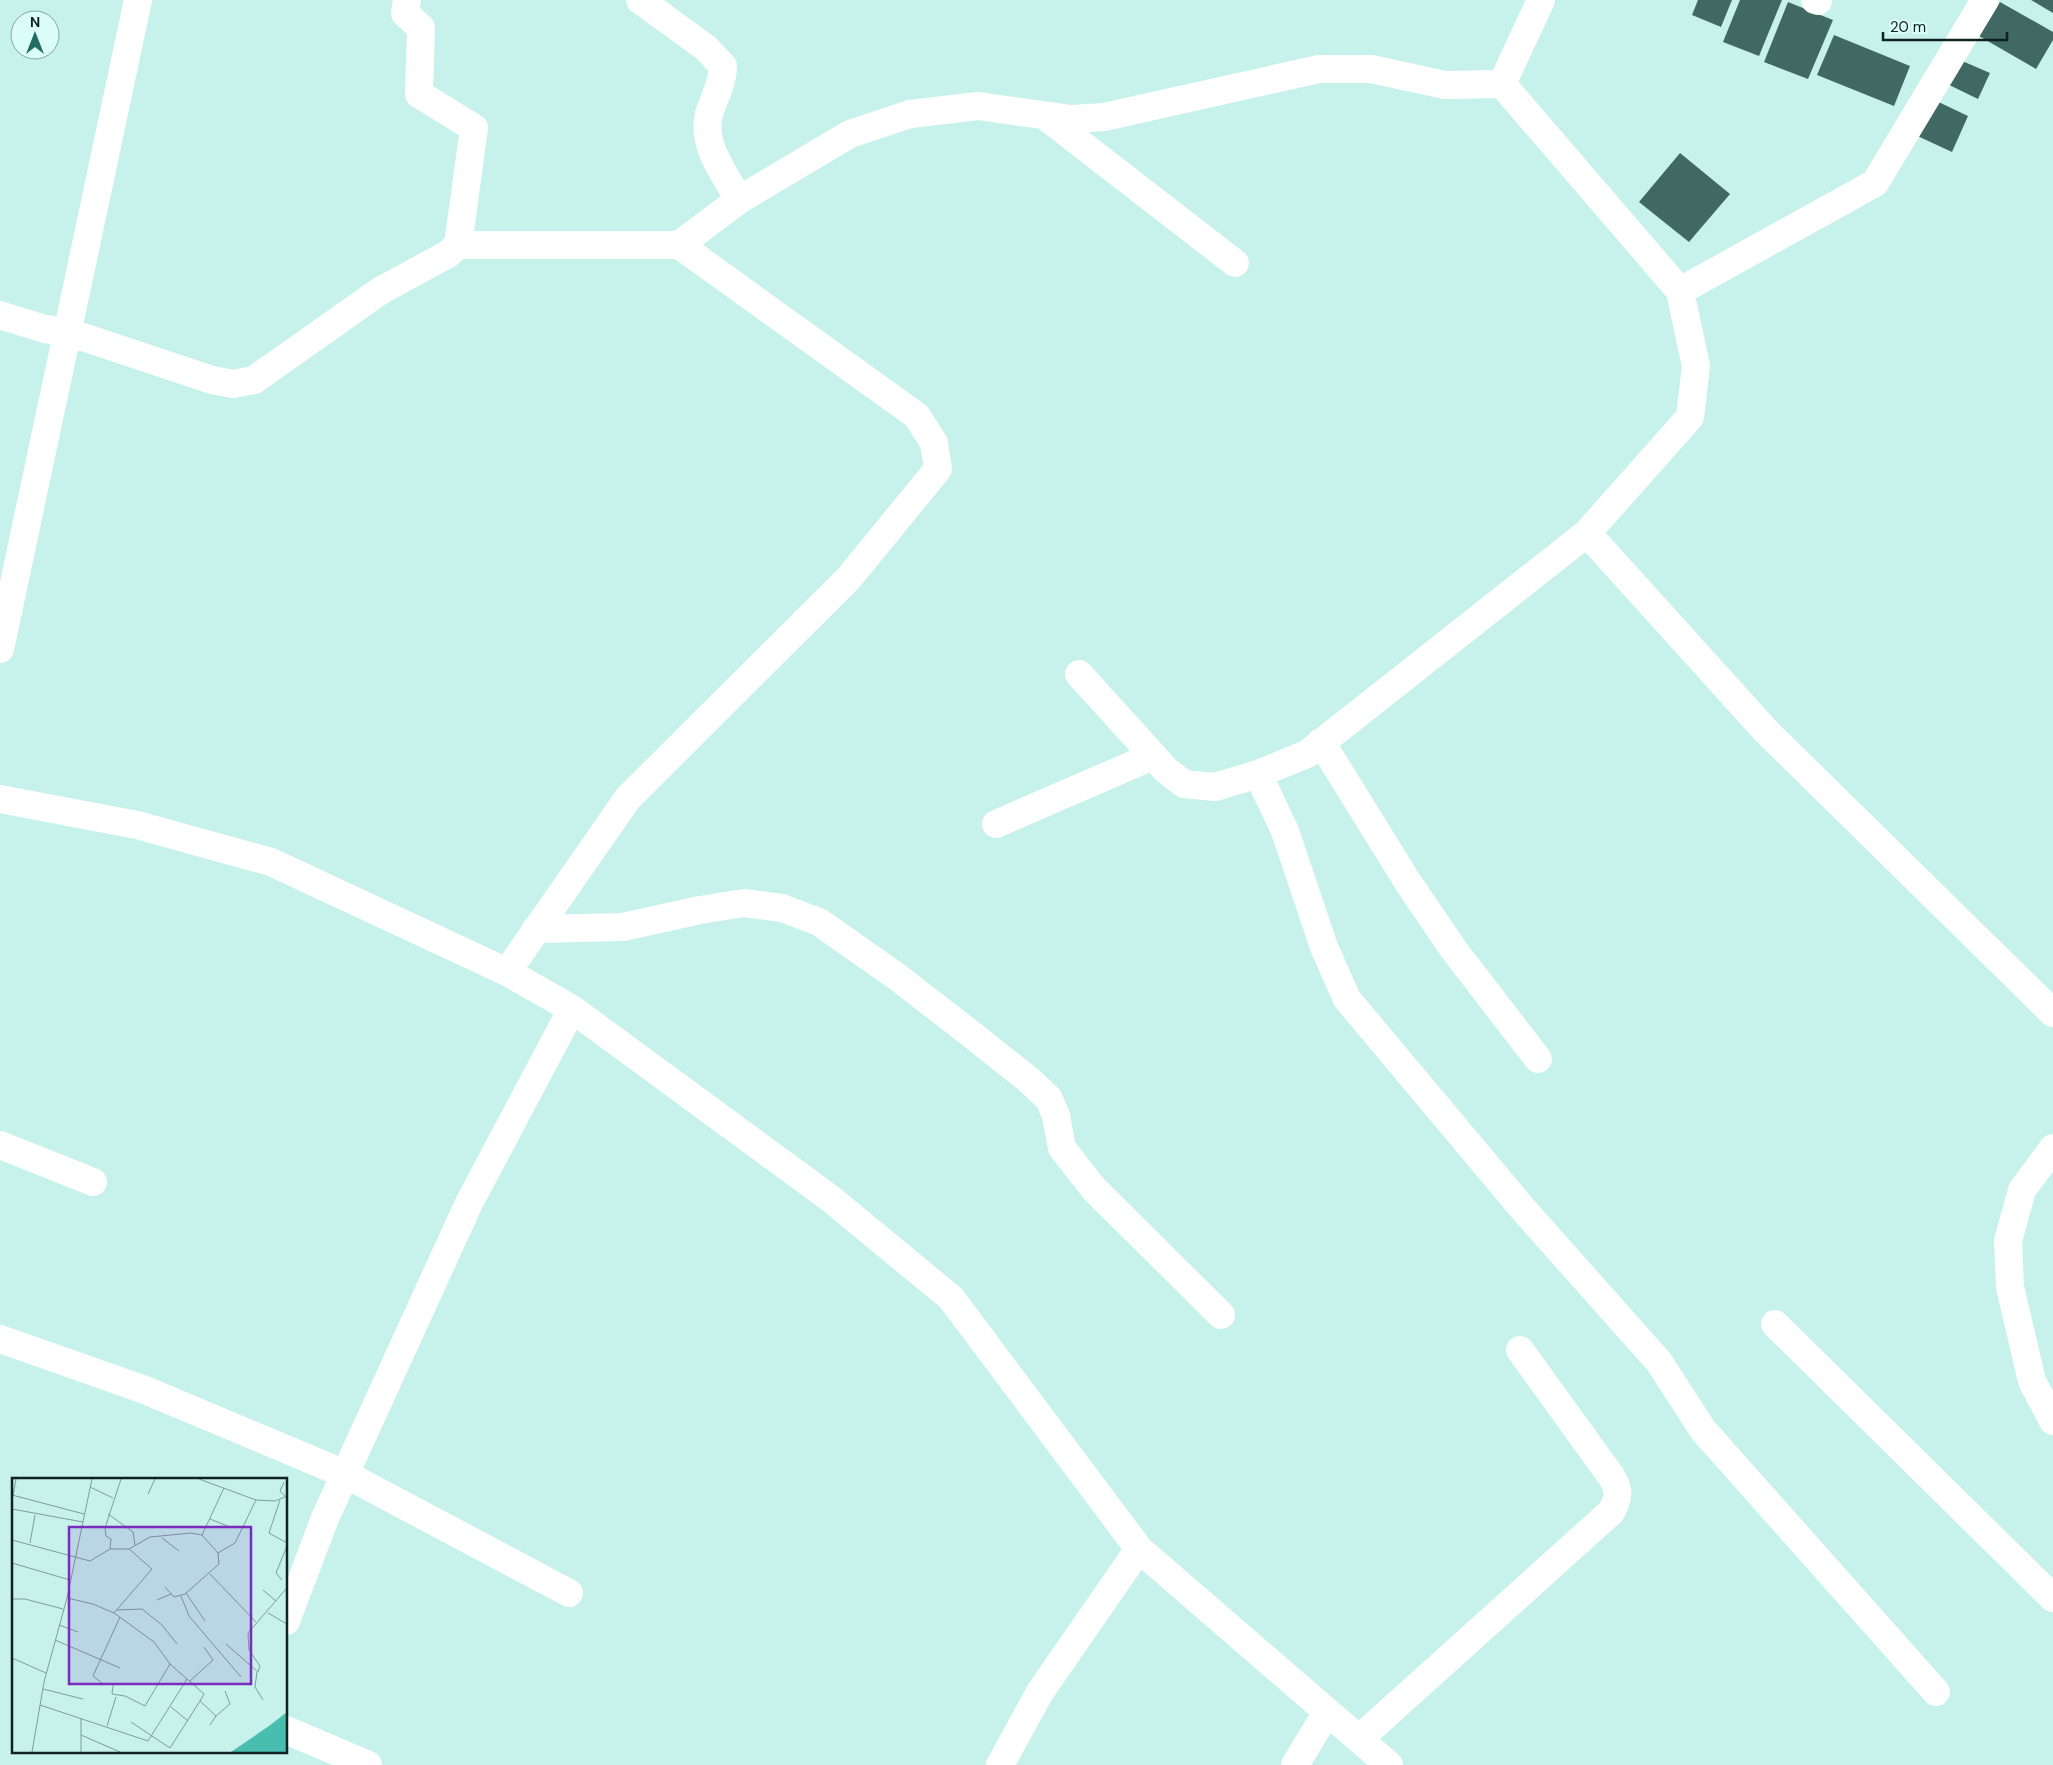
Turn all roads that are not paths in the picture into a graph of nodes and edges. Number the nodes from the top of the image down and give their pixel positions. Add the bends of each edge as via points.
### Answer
1 (138, 0) edge
2 (407, 0) edge
3 (640, 0) edge
4 (1541, 0) edge
5 (1985, 0) edge
6 (1502, 84) junction
7 (1045, 116) junction
8 (739, 200) junction
9 (458, 245) junction
10 (680, 245) junction
11 (1235, 263) dead end
12 (1680, 291) junction
13 (0, 315) edge
14 (68, 332) junction
15 (1587, 533) junction
16 (5, 596) edge
17 (0, 649) edge
18 (1079, 674) dead end
19 (1321, 742) junction
20 (1153, 756) junction
21 (1258, 774) junction
22 (0, 799) edge
23 (996, 824) dead end
24 (536, 929) junction
25 (507, 972) junction
26 (572, 1009) junction
27 (2053, 1014) edge
28 (1538, 1059) dead end
29 (0, 1145) edge
30 (2053, 1148) edge
31 (93, 1182) dead end
32 (1221, 1315) dead end
33 (1774, 1324) dead end
34 (0, 1339) edge
35 (1520, 1350) dead end
36 (2053, 1421) edge
37 (346, 1474) junction
38 (1139, 1549) junction
39 (569, 1593) dead end
40 (2053, 1598) edge
41 (288, 1616) edge
42 (1936, 1692) dead end
43 (1327, 1712) junction
44 (288, 1731) edge
45 (1359, 1739) junction
46 (368, 1765) edge
47 (1000, 1765) edge
48 (1295, 1765) edge
49 (1389, 1765) edge

1 - 14 street
2 - 9 street via 405,13 421,28 419,94 474,128
3 - 8 street via 706,48 724,66 724,76 706,130 710,145
4 - 6 street
5 - 12 street via 1875,183
6 - 7 street via 1445,85 1371,69 1319,69 1104,117 1071,119
6 - 12 street
7 - 8 street via 978,106 910,114 850,134
7 - 11 street
8 - 10 street
9 - 10 street
9 - 14 street via 448,254 380,291 254,380 233,384 212,380
10 - 24 street via 917,416 934,443 938,469 848,580 628,798
12 - 15 street via 1696,366 1690,417
13 - 14 street via 45,329
14 - 16 street
15 - 19 street
15 - 27 street via 1765,730
16 - 17 street
18 - 20 street
19 - 21 street via 1307,754
19 - 28 street via 1454,950
20 - 21 street via 1184,784 1215,787
20 - 23 street
21 - 42 street via 1285,830 1324,947 1347,999 1523,1209 1659,1362 1703,1430
22 - 25 street via 137,825 271,862
24 - 25 street
24 - 32 street via 623,927 744,904 782,908 819,922 896,976 1042,1093 1056,1116 1062,1148 1094,1189
25 - 26 street
26 - 37 street via 469,1203
26 - 38 street via 831,1199 951,1298
29 - 31 street
30 - 36 street via 2022,1190 2008,1241 2010,1287 2032,1381
33 - 40 street
34 - 37 street via 145,1390
35 - 45 street via 1611,1476 1618,1487 1618,1500 1611,1512
37 - 39 street
37 - 41 street via 325,1518
38 - 43 street
38 - 47 street via 1040,1692
43 - 45 street
43 - 48 street
44 - 46 street
45 - 49 street

